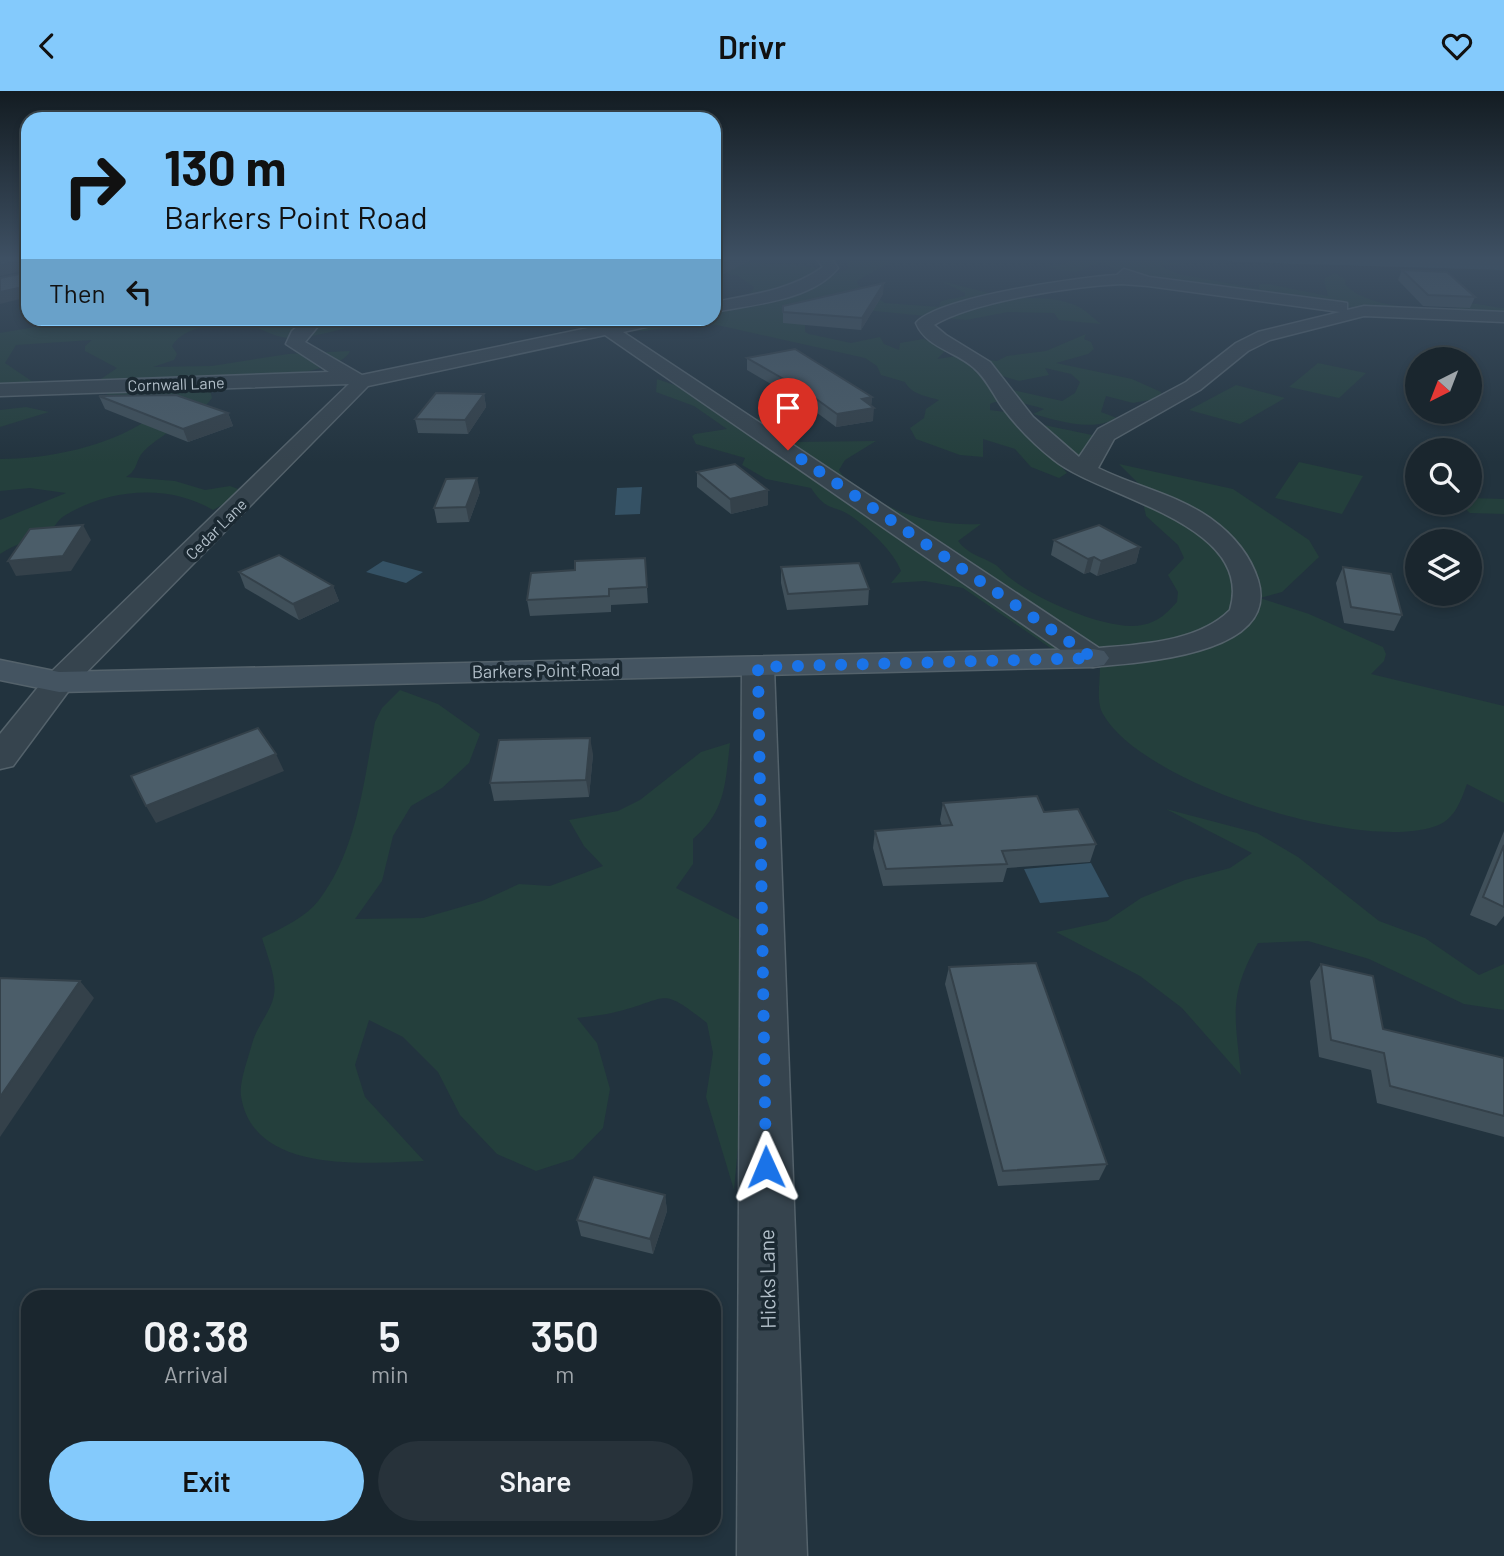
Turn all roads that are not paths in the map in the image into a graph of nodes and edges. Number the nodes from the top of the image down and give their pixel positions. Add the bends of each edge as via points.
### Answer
1 (307, 326) edge
2 (620, 326) edge
3 (927, 326) edge
4 (1303, 326) edge
5 (607, 329) junction
6 (356, 379) junction
7 (0, 390) edge
8 (1024, 418) junction
9 (1084, 431) junction
10 (1085, 471) junction
11 (1093, 658) junction
12 (758, 667) junction
13 (0, 670) edge
14 (59, 682) junction
15 (0, 758) edge
16 (772, 1556) edge

1 - 6 street via 295,344 300,350
2 - 5 street, Cornwall Lane
3 - 8 street via 932,335 984,367
4 - 9 street via 1264,336 1242,347 1193,386
5 - 6 street, Cornwall Lane
5 - 11 street
6 - 7 street, Cornwall Lane
6 - 14 street, Cedar Lane via 358,388 342,405
8 - 9 street
8 - 10 street
9 - 10 street
10 - 11 street via 1191,517 1213,533 1235,558 1248,598 1243,614 1216,635
11 - 12 street, Barkers Point Road
12 - 14 street, Barkers Point Road
12 - 16 street, Hicks Lane
13 - 14 street, Barkers Point Road
14 - 15 street, Cedar Lane

